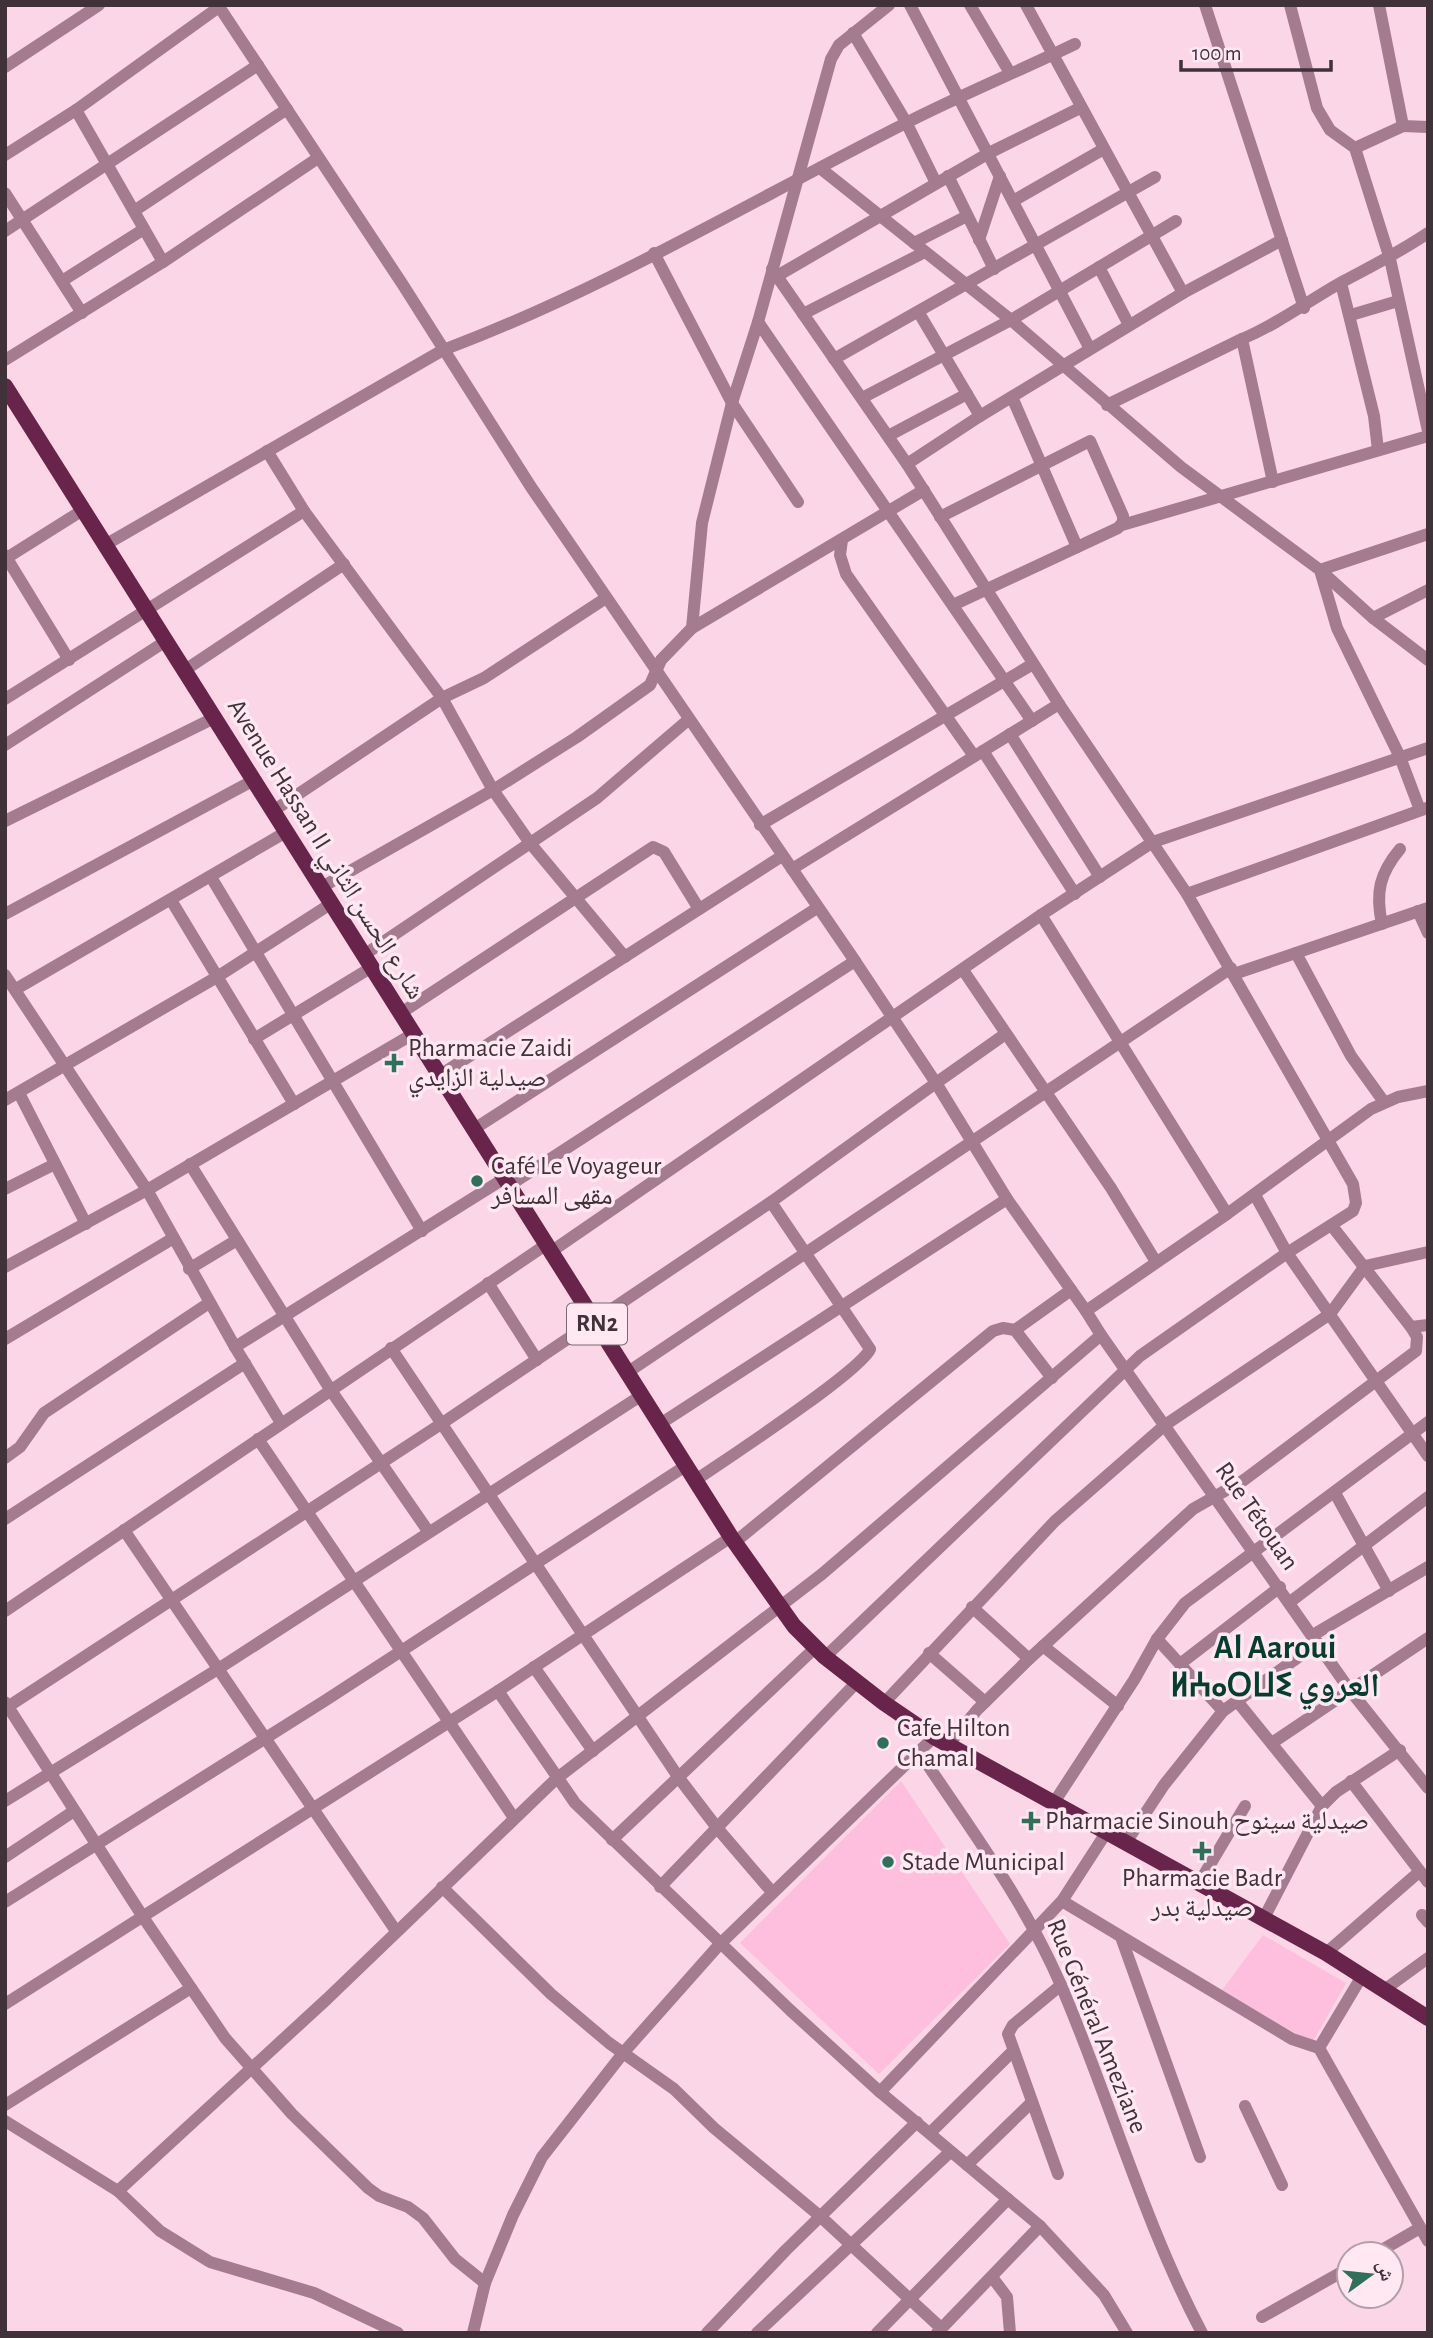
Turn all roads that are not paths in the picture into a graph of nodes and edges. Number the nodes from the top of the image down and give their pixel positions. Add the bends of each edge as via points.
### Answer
1 (99, 5) edge
2 (889, 5) edge
3 (910, 5) edge
4 (970, 5) edge
5 (1026, 5) edge
6 (1206, 5) edge
7 (1290, 5) edge
8 (1379, 5) edge
9 (218, 6) edge
10 (853, 33) junction
11 (1075, 44) dead end
12 (1051, 55) junction
13 (258, 65) junction
14 (5, 66) edge
15 (1010, 74) junction
16 (960, 97) junction
17 (1080, 108) junction
18 (287, 109) junction
19 (76, 110) junction
20 (906, 122) junction
21 (1403, 126) junction
22 (1428, 127) edge
23 (1354, 148) junction
24 (1102, 150) junction
25 (989, 153) junction
26 (5, 155) edge
27 (318, 158) junction
28 (107, 164) junction
29 (820, 168) junction
30 (948, 176) junction
31 (1000, 176) junction
32 (1155, 177) dead end
33 (796, 180) junction
34 (936, 183) junction
35 (1127, 191) junction
36 (5, 193) edge
37 (1013, 201) junction
38 (134, 211) junction
39 (880, 216) junction
40 (967, 216) junction
41 (24, 219) junction
42 (1176, 220) dead end
43 (144, 229) junction
44 (5, 230) edge
45 (1428, 233) edge
46 (1152, 236) junction
47 (979, 240) junction
48 (1282, 240) junction
49 (914, 243) junction
50 (1036, 245) junction
51 (925, 252) junction
52 (654, 253) junction
53 (1390, 259) junction
54 (163, 262) junction
55 (1099, 267) junction
56 (994, 269) junction
57 (775, 273) junction
58 (62, 281) junction
59 (1341, 283) junction
60 (967, 285) junction
61 (1059, 291) junction
62 (1183, 293) junction
63 (1398, 301) junction
64 (1304, 308) junction
65 (82, 313) junction
66 (919, 313) junction
67 (803, 314) junction
68 (1351, 314) junction
69 (1011, 320) junction
70 (758, 322) junction
71 (1129, 325) junction
72 (1242, 339) junction
73 (1090, 349) junction
74 (443, 350) junction
75 (944, 356) junction
76 (834, 359) junction
77 (5, 360) edge
78 (1061, 367) junction
79 (5, 386) edge
80 (967, 394) junction
81 (1012, 397) junction
82 (862, 398) junction
83 (732, 403) junction
84 (1107, 405) junction
85 (980, 416) junction
86 (1428, 433) edge
87 (888, 436) junction
88 (1378, 450) junction
89 (267, 451) junction
90 (907, 464) junction
91 (1042, 466) junction
92 (1273, 482) junction
93 (924, 490) junction
94 (1218, 495) junction
95 (798, 502) dead end
96 (83, 510) junction
97 (304, 511) junction
98 (888, 511) junction
99 (940, 517) junction
100 (1122, 525) junction
101 (1428, 534) edge
102 (842, 540) junction
103 (106, 545) junction
104 (1077, 547) junction
105 (6, 557) edge
106 (344, 564) junction
107 (1320, 570) junction
108 (986, 589) junction
109 (1428, 590) edge
110 (606, 598) junction
111 (953, 605) junction
112 (148, 611) junction
113 (1373, 618) junction
114 (692, 628) junction
115 (166, 641) junction
116 (1423, 648) edge
117 (69, 660) junction
118 (1428, 660) edge
119 (1033, 664) junction
120 (185, 670) junction
121 (656, 673) junction
122 (1005, 682) junction
123 (442, 698) junction
124 (5, 699) edge
125 (1059, 704) junction
126 (948, 716) junction
127 (215, 718) junction
128 (688, 720) junction
129 (1032, 721) junction
130 (1010, 734) junction
131 (5, 745) edge
132 (1428, 748) edge
133 (979, 754) junction
134 (1400, 757) junction
135 (254, 780) junction
136 (493, 790) junction
137 (1424, 809) edge
138 (273, 811) junction
139 (5, 821) edge
140 (760, 825) junction
141 (286, 832) junction
142 (1153, 842) junction
143 (530, 843) junction
144 (1400, 849) dead end
145 (782, 856) junction
146 (792, 869) junction
147 (211, 877) junction
148 (1100, 877) junction
149 (322, 887) junction
150 (1075, 894) junction
151 (1187, 894) junction
152 (575, 898) junction
153 (171, 900) junction
154 (332, 903) junction
155 (817, 908) junction
156 (699, 909) junction
157 (1423, 910) edge
158 (5, 914) edge
159 (1041, 915) junction
160 (1382, 923) junction
161 (1428, 933) edge
162 (257, 952) junction
163 (1296, 953) junction
164 (625, 957) junction
165 (368, 961) junction
166 (855, 961) junction
167 (962, 970) junction
168 (1233, 971) junction
169 (5, 975) edge
170 (217, 977) junction
171 (16, 989) junction
172 (401, 1013) junction
173 (295, 1014) junction
174 (892, 1020) junction
175 (414, 1034) junction
176 (1004, 1035) junction
177 (254, 1039) junction
178 (1119, 1044) junction
179 (65, 1066) junction
180 (440, 1075) junction
181 (333, 1081) junction
182 (936, 1083) junction
183 (1428, 1091) edge
184 (19, 1093) junction
185 (1045, 1093) junction
186 (5, 1100) edge
187 (1384, 1102) junction
188 (294, 1104) junction
189 (474, 1129) junction
190 (971, 1142) junction
191 (1329, 1142) junction
192 (55, 1164) junction
193 (190, 1164) junction
194 (508, 1182) junction
195 (5, 1189) edge
196 (147, 1190) junction
197 (1255, 1195) junction
198 (1007, 1199) junction
199 (771, 1202) junction
200 (1227, 1214) junction
201 (86, 1224) junction
202 (1332, 1226) junction
203 (422, 1231) junction
204 (172, 1239) junction
205 (237, 1240) junction
206 (549, 1248) junction
207 (1428, 1252) edge
208 (1287, 1253) junction
209 (807, 1254) junction
210 (1156, 1262) junction
211 (1365, 1266) junction
212 (5, 1267) edge
213 (189, 1269) junction
214 (488, 1283) junction
215 (1071, 1290) junction
216 (209, 1303) junction
217 (841, 1305) junction
218 (1086, 1311) junction
219 (1330, 1314) junction
220 (283, 1315) junction
221 (595, 1320) junction
222 (1428, 1325) edge
223 (1411, 1327) junction
224 (1015, 1330) junction
225 (1101, 1335) junction
226 (5, 1339) edge
227 (235, 1347) junction
228 (391, 1348) junction
229 (537, 1360) junction
230 (246, 1363) junction
231 (1125, 1371) junction
232 (628, 1372) junction
233 (1052, 1378) junction
234 (1376, 1382) junction
235 (330, 1389) junction
236 (642, 1395) junction
237 (1428, 1422) edge
238 (281, 1423) junction
239 (441, 1424) junction
240 (660, 1424) junction
241 (1165, 1425) junction
242 (1412, 1434) junction
243 (258, 1439) junction
244 (1428, 1457) edge
245 (5, 1458) edge
246 (381, 1461) junction
247 (687, 1465) junction
248 (696, 1480) junction
249 (1335, 1493) junction
250 (487, 1494) junction
251 (1216, 1497) junction
252 (1428, 1497) edge
253 (307, 1511) junction
254 (5, 1519) edge
255 (124, 1530) junction
256 (428, 1531) junction
257 (733, 1540) junction
258 (1364, 1545) junction
259 (1254, 1549) junction
260 (534, 1563) junction
261 (1428, 1567) edge
262 (354, 1581) junction
263 (1280, 1587) junction
264 (1389, 1591) junction
265 (172, 1601) junction
266 (1290, 1602) junction
267 (778, 1607) junction
268 (972, 1607) junction
269 (5, 1611) edge
270 (581, 1634) junction
271 (1428, 1637) edge
272 (1157, 1639) junction
273 (1316, 1639) junction
274 (1043, 1646) junction
275 (401, 1651) junction
276 (820, 1653) junction
277 (929, 1653) junction
278 (1029, 1659) junction
279 (1180, 1664) junction
280 (534, 1667) junction
281 (218, 1669) junction
282 (857, 1682) junction
283 (1349, 1689) junction
284 (498, 1691) junction
285 (1237, 1700) junction
286 (985, 1702) junction
287 (884, 1703) junction
288 (7, 1704) edge
289 (1118, 1706) junction
290 (1223, 1711) junction
291 (637, 1716) junction
292 (447, 1721) junction
293 (934, 1737) junction
294 (265, 1739) junction
295 (1272, 1743) junction
296 (948, 1745) junction
297 (1400, 1750) junction
298 (593, 1751) junction
299 (919, 1752) junction
300 (50, 1772) junction
301 (679, 1778) junction
302 (556, 1779) junction
303 (1351, 1781) junction
304 (1428, 1788) edge
305 (5, 1801) edge
306 (1053, 1804) junction
307 (1245, 1806) dead end
308 (1322, 1806) junction
309 (312, 1809) junction
310 (74, 1811) junction
311 (514, 1818) junction
312 (718, 1829) junction
313 (1107, 1833) junction
314 (612, 1840) junction
315 (1125, 1844) junction
316 (98, 1845) junction
317 (5, 1857) edge
318 (1424, 1877) edge
319 (1199, 1883) junction
320 (442, 1887) junction
321 (660, 1887) junction
322 (772, 1892) junction
323 (1062, 1901) junction
324 (5, 1902) edge
325 (143, 1917) junction
326 (1264, 1918) junction
327 (1034, 1928) junction
328 (396, 1931) junction
329 (1121, 1937) junction
330 (719, 1945) junction
331 (1326, 1953) junction
332 (1428, 1958) edge
333 (1362, 1976) junction
334 (1061, 1984) junction
335 (191, 1987) junction
336 (1384, 1990) junction
337 (5, 2004) edge
338 (1428, 2018) edge
339 (1319, 2048) junction
340 (1013, 2051) junction
341 (624, 2052) junction
342 (250, 2068) junction
343 (880, 2092) junction
344 (1032, 2102) junction
345 (5, 2105) edge
346 (1245, 2106) dead end
347 (5, 2120) edge
348 (917, 2122) junction
349 (930, 2133) junction
350 (950, 2152) junction
351 (1200, 2157) dead end
352 (967, 2165) junction
353 (1058, 2174) dead end
354 (1282, 2185) dead end
355 (118, 2190) junction
356 (1008, 2199) junction
357 (821, 2217) junction
358 (1040, 2226) junction
359 (1420, 2228) junction
360 (1399, 2240) edge
361 (1428, 2241) edge
362 (851, 2244) junction
363 (992, 2277) junction
364 (1335, 2277) edge
365 (485, 2283) junction
366 (909, 2299) junction
367 (1262, 2317) dead end
368 (939, 2331) edge
369 (397, 2333) edge
370 (473, 2333) edge
371 (707, 2333) edge
372 (757, 2333) edge
373 (877, 2333) edge
374 (1010, 2333) edge
375 (1127, 2333) edge
376 (1202, 2333) edge

1 - 14 street
2 - 10 street
3 - 16 street
4 - 15 street
5 - 12 street
6 - 48 street
7 - 23 street via 1317,108 1330,130
8 - 21 street
9 - 13 street, Rue Tétouan
9 - 19 street
10 - 20 street
10 - 33 street via 831,58
11 - 12 street
12 - 15 street
12 - 17 street
13 - 18 street, Rue Tétouan
13 - 28 street
15 - 16 street
16 - 20 street
16 - 25 street
17 - 24 street
17 - 25 street
18 - 27 street, Rue Tétouan
18 - 38 street
19 - 26 street
19 - 28 street
20 - 29 street
20 - 34 street
21 - 22 street
21 - 23 street
23 - 53 street
24 - 35 street
24 - 37 street
25 - 30 street
25 - 31 street
27 - 54 street
27 - 74 street, Rue Tétouan
28 - 38 street
28 - 41 street
29 - 33 street
29 - 39 street
30 - 34 street
30 - 40 street
31 - 37 street
31 - 47 street
32 - 35 street
33 - 52 street
33 - 57 street
34 - 39 street
35 - 46 street
35 - 50 street
36 - 41 street
37 - 50 street
38 - 43 street
39 - 49 street
39 - 57 street
40 - 47 street
40 - 49 street
41 - 44 street
41 - 58 street
42 - 46 street
43 - 54 street
43 - 58 street
45 - 53 street
46 - 55 street
46 - 62 street
47 - 56 street
48 - 62 street
48 - 64 street
49 - 51 street
50 - 56 street
50 - 61 street
51 - 60 street
51 - 67 street
52 - 74 street via 489,333
52 - 83 street
53 - 59 street
53 - 63 street
54 - 65 street
55 - 61 street
55 - 71 street
56 - 60 street
57 - 67 street
57 - 70 street
58 - 65 street
59 - 64 street
59 - 68 street
60 - 66 street
60 - 69 street
61 - 69 street
61 - 73 street
62 - 71 street
63 - 68 street
63 - 86 street
64 - 72 street
65 - 77 street
66 - 75 street
66 - 76 street
67 - 76 street
68 - 88 street
69 - 75 street
69 - 78 street
70 - 83 street
70 - 98 street
71 - 73 street
72 - 84 street
72 - 92 street
73 - 78 street
74 - 89 street
74 - 110 street, Rue Tétouan
75 - 80 street
75 - 82 street
76 - 82 street
78 - 81 street
78 - 84 street
79 - 96 main road, Avenue Hassan II شارع الحسن الثاني / RN2
80 - 85 street
80 - 87 street
81 - 85 street
81 - 91 street
82 - 87 street
83 - 95 street
83 - 114 street via 702,523
84 - 94 street
85 - 90 street
86 - 88 street
87 - 90 street
88 - 92 street
89 - 97 street
89 - 103 street
90 - 93 street
91 - 99 street
91 - 100 street via 1090,441 1123,516
91 - 104 street
92 - 94 street
93 - 98 street
93 - 99 street
94 - 100 street
94 - 107 street
96 - 103 main road, Avenue Hassan II شارع الحسن الثاني / RN2
96 - 105 street
97 - 106 street
97 - 112 street
98 - 102 street
98 - 111 street
99 - 108 street
100 - 104 street
101 - 107 street
102 - 114 street
102 - 126 street via 840,555 846,573
103 - 112 main road, Avenue Hassan II شارع الحسن الثاني / RN2
104 - 108 street
105 - 117 street
106 - 120 street
106 - 123 street
107 - 113 street
107 - 134 street via 1337,628
108 - 111 street
108 - 119 street
109 - 113 street
110 - 121 street, Rue Tétouan
110 - 123 street via 484,678
111 - 122 street
112 - 115 main road, Avenue Hassan II شارع الحسن الثاني / RN2
112 - 117 street
113 - 116 street
114 - 121 street via 661,660
115 - 120 main road, Avenue Hassan II شارع الحسن الثاني / RN2
115 - 131 street
116 - 118 street
117 - 124 street
119 - 122 street
119 - 125 street
120 - 127 main road, Avenue Hassan II شارع الحسن الثاني / RN2
121 - 128 street, Rue Tétouan
121 - 136 street via 650,685
122 - 126 street
122 - 129 street
123 - 136 street
123 - 138 street
125 - 129 street
125 - 142 street
126 - 133 street
126 - 140 street
127 - 135 main road, Avenue Hassan II شارع الحسن الثاني / RN2
127 - 139 street
128 - 140 street, Rue Tétouan
128 - 143 street via 597,798
129 - 130 street
130 - 133 street
130 - 148 street
132 - 134 street
133 - 146 street
133 - 150 street
134 - 137 street
134 - 142 street
135 - 138 main road, Avenue Hassan II شارع الحسن الثاني / RN2
135 - 158 street
136 - 143 street
136 - 149 street
137 - 151 street
138 - 141 main road, Avenue Hassan II شارع الحسن الثاني / RN2
140 - 145 street, Rue Tétouan
141 - 147 street
141 - 149 main road, Avenue Hassan II شارع الحسن الثاني / RN2
142 - 148 street
142 - 151 street
143 - 152 street
143 - 165 street
144 - 160 street via 1379,883
145 - 146 street, Rue Tétouan
145 - 156 street
146 - 155 street, Rue Tétouan
147 - 153 street
147 - 162 street
148 - 150 street
149 - 154 main road, Avenue Hassan II شارع الحسن الثاني / RN2
150 - 159 street
151 - 168 street
152 - 156 street via 645,852 659,848
152 - 164 street
152 - 172 street
153 - 170 street
153 - 171 street
154 - 162 street
154 - 165 main road, Avenue Hassan II شارع الحسن الثاني / RN2
155 - 166 street, Rue Tétouan
155 - 189 street
156 - 164 street
157 - 160 street
157 - 161 street
159 - 167 street
159 - 178 street
160 - 163 street
162 - 170 street
162 - 173 street
163 - 168 street
163 - 187 street via 1351,1056
164 - 180 street
165 - 172 main road, Avenue Hassan II شارع الحسن الثاني / RN2
165 - 173 street
166 - 174 street, Rue Tétouan
166 - 194 street
167 - 174 street
167 - 176 street
168 - 178 street
168 - 191 street
169 - 171 street
170 - 177 street
170 - 179 street
171 - 179 street
172 - 175 main road, Avenue Hassan II شارع الحسن الثاني / RN2
173 - 177 street
173 - 181 street
174 - 182 street, Rue Tétouan
174 - 206 street
175 - 180 main road, Avenue Hassan II شارع الحسن الثاني / RN2
175 - 181 street
176 - 182 street
176 - 185 street
177 - 188 street
178 - 185 street
178 - 200 street
179 - 184 street
179 - 196 street
180 - 189 main road, Avenue Hassan II شارع الحسن الثاني / RN2
181 - 188 street
181 - 203 street
182 - 190 street, Rue Tétouan
182 - 199 street
183 - 187 street
184 - 186 street
184 - 192 street
185 - 190 street
185 - 210 street
187 - 191 street
188 - 193 street
189 - 194 main road, Avenue Hassan II شارع الحسن الثاني / RN2
190 - 198 street, Rue Tétouan
190 - 209 street
191 - 197 street
191 - 202 street via 1356,1193 1353,1211
192 - 195 street
192 - 201 street
193 - 196 street
193 - 205 street
194 - 203 street
194 - 206 main road, Avenue Hassan II شارع الحسن الثاني / RN2
196 - 201 street
196 - 204 street
197 - 200 street
197 - 208 street
198 - 215 street, Rue Tétouan
198 - 217 street
199 - 209 street
199 - 221 street
200 - 210 street
201 - 212 street
202 - 208 street
202 - 211 street
203 - 220 street
204 - 213 street
204 - 226 street
205 - 213 street
205 - 220 street
206 - 214 street
206 - 221 main road, Avenue Hassan II شارع الحسن الثاني / RN2
207 - 211 street
208 - 219 street
208 - 231 street via 1168,1335
209 - 217 street
209 - 232 street
210 - 218 street
211 - 219 street
211 - 223 street
213 - 216 street
214 - 228 street
214 - 229 street
215 - 218 street, Rue Tétouan
215 - 224 street
216 - 227 street
216 - 245 street via 44,1413 20,1447
217 - 240 street
217 - 248 street via 868,1342 867,1356
218 - 225 street, Rue Tétouan
219 - 234 street
219 - 241 street
220 - 227 street
220 - 235 street
221 - 229 street
221 - 232 main road, Avenue Hassan II شارع الحسن الثاني / RN2
222 - 223 street
223 - 234 street via 1417,1337 1416,1351
224 - 233 street
224 - 257 street via 993,1331 966,1350
225 - 231 street, Rue Tétouan
225 - 233 street
227 - 230 street
228 - 235 street
228 - 239 street
229 - 239 street
230 - 238 street
230 - 254 street
231 - 241 street, Rue Tétouan
231 - 276 street
232 - 236 main road, Avenue Hassan II شارع الحسن الثاني / RN2
233 - 267 street
234 - 242 street
234 - 251 street
235 - 238 street
235 - 246 street
236 - 240 main road, Avenue Hassan II شارع الحسن الثاني / RN2
236 - 250 street
237 - 242 street
238 - 243 street
239 - 246 street
239 - 250 street
240 - 247 main road, Avenue Hassan II شارع الحسن الثاني / RN2
241 - 251 street, Rue Tétouan
241 - 268 street via 1055,1521
242 - 244 street
242 - 249 street
243 - 253 street
243 - 255 street
246 - 253 street
246 - 256 street
247 - 248 main road, Avenue Hassan II شارع الحسن الثاني / RN2
247 - 260 street
248 - 257 main road, Avenue Hassan II شارع الحسن الثاني / RN2
249 - 258 street
249 - 259 street
250 - 256 street
250 - 260 street
251 - 259 street, Rue Tétouan
251 - 274 street via 1193,1509
252 - 258 street
253 - 262 street
253 - 265 street
255 - 265 street
255 - 269 street
256 - 262 street
257 - 267 main road, Avenue Hassan II شارع الحسن الثاني / RN2
257 - 270 street
258 - 264 street
258 - 266 street
259 - 263 street, Rue Tétouan
259 - 272 street via 1185,1603
260 - 270 street
260 - 275 street
261 - 264 street
262 - 275 street
262 - 281 street
263 - 266 street, Rue Tétouan
263 - 279 street
264 - 273 street
265 - 281 street
265 - 288 street
266 - 273 street, Rue Tétouan
267 - 276 main road, Avenue Hassan II شارع الحسن الثاني / RN2
267 - 291 street
268 - 277 street
268 - 278 street
270 - 280 street
270 - 291 street
271 - 283 street
272 - 279 street
272 - 289 street
273 - 283 street, Rue Tétouan
273 - 285 street
274 - 278 street
274 - 289 street
275 - 292 street
275 - 294 street
276 - 282 main road, Avenue Hassan II شارع الحسن الثاني / RN2
276 - 301 street
277 - 286 street
277 - 287 street
278 - 286 street
279 - 290 street
280 - 284 street
280 - 298 street
281 - 294 street
281 - 300 street
282 - 287 main road, Avenue Hassan II شارع الحسن الثاني / RN2
282 - 312 street
283 - 295 street
283 - 297 street, Rue Tétouan
284 - 292 street
284 - 302 street
285 - 290 street
285 - 295 street
286 - 296 street
287 - 293 main road, Avenue Hassan II شارع الحسن الثاني / RN2
288 - 300 street
289 - 306 street
290 - 315 street via 1164,1785
291 - 298 street
291 - 301 street
292 - 309 street
292 - 311 street
293 - 296 main road, Avenue Hassan II شارع الحسن الثاني / RN2
293 - 299 street
294 - 309 street
294 - 316 street
295 - 308 street
296 - 306 main road, Avenue Hassan II شارع الحسن الثاني / RN2
297 - 303 street
297 - 304 street
298 - 302 street
299 - 322 street
299 - 327 street, Rue Général Ameziane
300 - 305 street
300 - 310 street
301 - 312 street
301 - 314 street
302 - 311 street
302 - 314 street
303 - 308 street
303 - 318 street
306 - 313 main road, Avenue Hassan II شارع الحسن الثاني / RN2
307 - 319 street
308 - 326 street
309 - 325 street
309 - 328 street
310 - 316 street
310 - 317 street
311 - 320 street
312 - 321 street
312 - 322 street
313 - 315 main road, Avenue Hassan II شارع الحسن الثاني / RN2
313 - 323 street
314 - 321 street
315 - 319 main road, Avenue Hassan II شارع الحسن الثاني / RN2
316 - 324 street
316 - 325 street
318 - 331 street
319 - 326 main road, Avenue Hassan II شارع الحسن الثاني / RN2
320 - 328 street
320 - 341 street via 551,1994
321 - 330 street
322 - 330 street
323 - 327 street
323 - 329 street
325 - 335 street
325 - 337 street
326 - 331 main road, Avenue Hassan II شارع الحسن الثاني / RN2
327 - 334 street, Rue Général Ameziane
327 - 343 street
328 - 342 street
329 - 339 street via 1292,2039
329 - 351 street
330 - 341 street
330 - 343 street
331 - 333 main road, Avenue Hassan II شارع الحسن الثاني / RN2
332 - 336 street
333 - 336 main road, Avenue Hassan II شارع الحسن الثاني / RN2
333 - 339 street
334 - 340 street via 1010,2029
334 - 376 street, Rue Général Ameziane via 1163,2254
335 - 342 street
335 - 345 street
336 - 338 main road, Avenue Hassan II شارع الحسن الثاني / RN2
339 - 359 street
340 - 344 street
340 - 349 street
341 - 357 street via 674,2089
341 - 365 street via 542,2157
342 - 355 street
342 - 365 street via 368,2188 423,2218 455,2259
343 - 348 street
344 - 352 street
344 - 353 street
346 - 354 street
347 - 355 street
348 - 349 street
348 - 357 street
349 - 350 street
350 - 352 street
350 - 362 street
352 - 356 street
355 - 369 street via 160,2231 210,2262 314,2293
356 - 358 street
356 - 366 street
357 - 362 street
357 - 371 street
358 - 363 street
358 - 375 street via 1104,2295
359 - 360 street
359 - 361 street
362 - 366 street
362 - 372 street
363 - 368 street
363 - 374 street via 1007,2297
364 - 367 street
365 - 370 street
366 - 368 street
366 - 373 street

